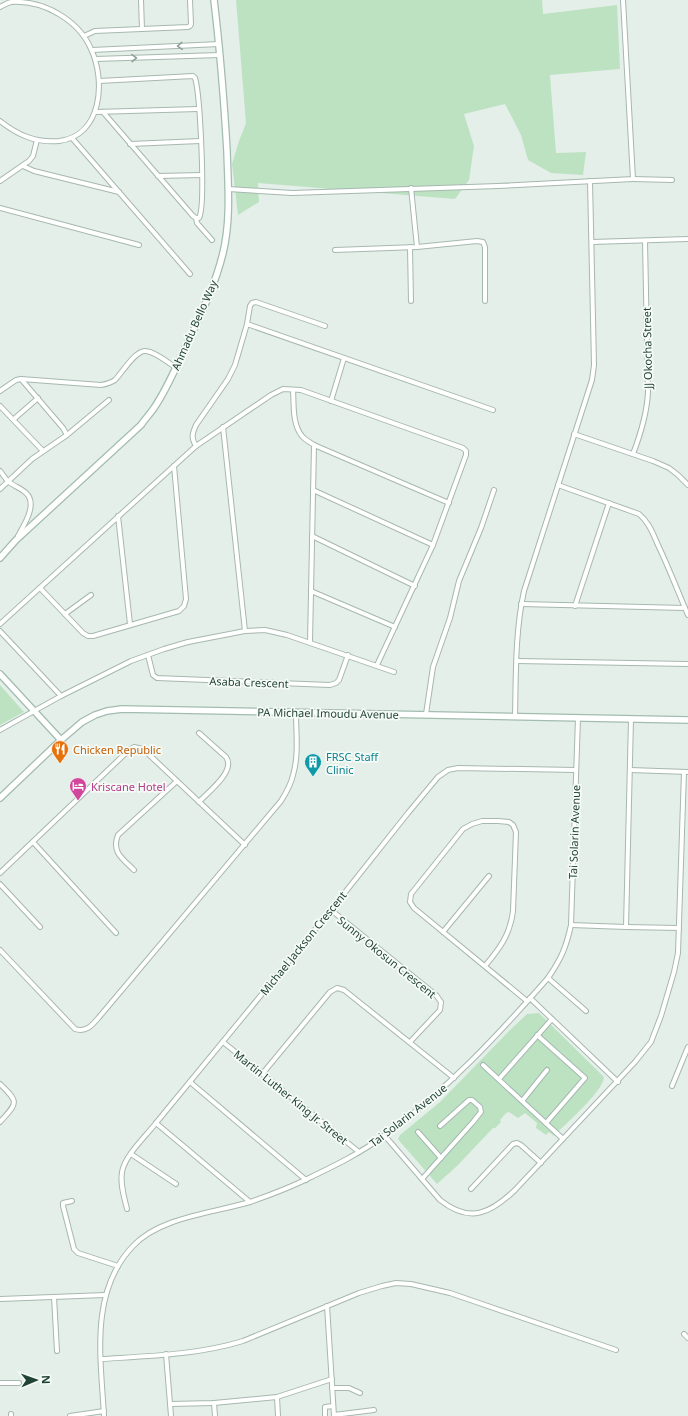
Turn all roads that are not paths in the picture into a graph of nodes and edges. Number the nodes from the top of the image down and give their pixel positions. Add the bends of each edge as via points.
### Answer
1 (141, 0) edge
2 (190, 0) edge
3 (214, 0) edge
4 (623, 0) edge
5 (43, 2) edge
6 (0, 7) edge
7 (142, 29) junction
8 (84, 36) junction
9 (219, 44) junction
10 (201, 46) junction
11 (92, 50) junction
12 (220, 55) junction
13 (201, 56) junction
14 (95, 59) junction
15 (99, 81) junction
16 (198, 109) junction
17 (95, 112) junction
18 (103, 112) junction
19 (0, 122) edge
20 (72, 138) junction
21 (37, 140) junction
22 (200, 141) junction
23 (130, 144) junction
24 (23, 166) junction
25 (202, 175) junction
26 (158, 176) junction
27 (633, 179) junction
28 (672, 180) dead end
29 (0, 181) edge
30 (590, 181) junction
31 (411, 188) junction
32 (228, 189) junction
33 (120, 192) junction
34 (0, 208) edge
35 (196, 218) junction
36 (688, 239) edge
37 (212, 240) dead end
38 (645, 241) junction
39 (592, 242) junction
40 (139, 245) dead end
41 (417, 246) junction
42 (410, 247) junction
43 (335, 250) dead end
44 (190, 274) dead end
45 (411, 301) dead end
46 (485, 301) dead end
47 (247, 324) junction
48 (325, 326) dead end
49 (344, 358) junction
50 (175, 367) junction
51 (21, 379) junction
52 (293, 390) junction
53 (0, 391) edge
54 (38, 398) junction
55 (109, 400) dead end
56 (331, 401) junction
57 (0, 406) edge
58 (494, 410) dead end
59 (14, 419) junction
60 (223, 427) junction
61 (574, 434) junction
62 (67, 435) junction
63 (314, 445) junction
64 (196, 446) junction
65 (43, 451) junction
66 (633, 454) junction
67 (174, 466) junction
68 (0, 471) edge
69 (8, 482) junction
70 (558, 485) junction
71 (688, 485) edge
72 (0, 490) edge
73 (313, 490) junction
74 (494, 490) dead end
75 (449, 503) junction
76 (608, 503) junction
77 (118, 516) junction
78 (312, 536) junction
79 (16, 540) junction
80 (433, 546) junction
81 (0, 558) edge
82 (415, 586) junction
83 (40, 588) junction
84 (311, 591) junction
85 (91, 595) dead end
86 (521, 604) junction
87 (575, 606) junction
88 (685, 608) junction
89 (65, 614) junction
90 (688, 615) edge
91 (0, 624) edge
92 (130, 624) junction
93 (395, 627) junction
94 (0, 631) edge
95 (245, 631) junction
96 (310, 642) junction
97 (148, 655) junction
98 (348, 655) junction
99 (517, 661) junction
100 (688, 664) edge
101 (377, 665) junction
102 (394, 672) dead end
103 (0, 674) edge
104 (62, 696) junction
105 (36, 711) junction
106 (296, 712) junction
107 (426, 714) junction
108 (516, 716) junction
109 (578, 718) junction
110 (631, 719) junction
111 (688, 720) edge
112 (0, 730) edge
113 (199, 733) dead end
114 (62, 740) junction
115 (576, 770) junction
116 (630, 770) junction
117 (686, 772) edge
118 (177, 781) junction
119 (0, 798) edge
120 (199, 802) junction
121 (33, 842) junction
122 (245, 845) junction
123 (134, 870) dead end
124 (0, 873) edge
125 (489, 876) dead end
126 (0, 884) edge
127 (331, 910) junction
128 (571, 925) junction
129 (40, 927) dead end
130 (626, 927) junction
131 (679, 928) junction
132 (443, 932) junction
133 (116, 933) dead end
134 (0, 950) edge
135 (485, 966) junction
136 (548, 978) junction
137 (529, 1000) junction
138 (586, 1011) dead end
139 (552, 1019) junction
140 (537, 1035) junction
141 (223, 1042) junction
142 (410, 1042) junction
143 (688, 1047) edge
144 (483, 1065) dead end
145 (547, 1070) dead end
146 (263, 1073) junction
147 (454, 1078) junction
148 (499, 1079) junction
149 (190, 1082) junction
150 (618, 1082) junction
151 (0, 1084) edge
152 (672, 1086) dead end
153 (522, 1101) junction
154 (0, 1122) edge
155 (156, 1123) junction
156 (546, 1123) junction
157 (440, 1126) dead end
158 (418, 1132) dead end
159 (385, 1136) junction
160 (563, 1139) junction
161 (359, 1152) junction
162 (131, 1154) junction
163 (441, 1158) junction
164 (541, 1163) junction
165 (422, 1179) junction
166 (306, 1180) junction
167 (176, 1184) dead end
168 (472, 1189) dead end
169 (72, 1201) dead end
170 (250, 1202) junction
171 (127, 1209) dead end
172 (118, 1266) junction
173 (105, 1295) junction
174 (54, 1297) junction
175 (0, 1299) edge
176 (327, 1306) junction
177 (684, 1334) dead end
178 (688, 1338) edge
179 (616, 1350) dead end
180 (57, 1351) dead end
181 (166, 1354) junction
182 (101, 1359) junction
183 (332, 1378) junction
184 (0, 1383) edge
185 (19, 1383) dead end
186 (332, 1388) junction
187 (360, 1393) dead end
188 (277, 1397) junction
189 (214, 1403) junction
190 (170, 1404) junction
191 (333, 1406) junction
192 (374, 1410) dead end
193 (104, 1414) edge
194 (70, 1416) edge
195 (171, 1416) edge
196 (215, 1416) edge
197 (278, 1416) edge
198 (325, 1416) edge
199 (334, 1416) edge

1 - 7 street
2 - 7 street via 190,26
3 - 9 street, Ahmadu Bello Way
4 - 27 street
5 - 6 street via 23,0
5 - 8 street via 69,19
7 - 8 street via 95,31
8 - 11 street
9 - 10 street
9 - 12 street, Ahmadu Bello Way
10 -> 11 street
10 - 13 street
11 - 14 street
12 - 13 street
12 - 32 street, Ahmadu Bello Way
14 -> 13 street
14 - 15 street
15 - 16 street via 193,76 196,82
15 - 17 street
16 - 18 street
16 - 22 street
17 - 18 street
17 - 20 street via 90,122
18 - 23 street
19 - 21 street via 24,137
20 - 21 street via 52,142
20 - 33 street
21 - 24 street via 33,156
22 - 23 street
22 - 25 street
23 - 26 street
24 - 29 street
24 - 33 street
25 - 26 street
25 - 35 street via 201,214
26 - 35 street
27 - 28 street
27 - 30 street
30 - 31 street
30 - 39 street
31 - 32 street via 292,193
31 - 41 street
32 - 50 street, Ahmadu Bello Way via 229,211 223,253 205,305
33 - 44 street
34 - 40 street
35 - 37 street via 196,223
36 - 38 street
38 - 39 street
38 - 66 street, JJ Okocha Street via 647,406
39 - 61 street via 594,365 592,380
41 - 42 street
41 - 46 street via 483,242
42 - 43 street
42 - 45 street
47 - 48 street via 250,306 256,302
47 - 49 street
47 - 64 street via 235,365 228,379 192,433
49 - 56 street
49 - 58 street
50 - 51 street via 153,353 143,350 109,384
50 - 79 street, Ahmadu Bello Way via 154,408 141,424
51 - 53 street
51 - 54 street
52 - 56 street
52 - 60 street via 283,390 271,395
52 - 63 street via 297,428 305,439
54 - 59 street
54 - 62 street
55 - 62 street
56 - 75 street via 466,450
57 - 59 street
59 - 65 street
60 - 64 street
60 - 95 street
61 - 66 street
61 - 70 street
62 - 65 street
63 - 73 street
63 - 75 street
64 - 67 street
65 - 69 street
66 - 71 street via 668,468
67 - 77 street
67 - 92 street via 186,599 179,611
68 - 69 street
69 - 72 street
69 - 79 street via 28,494 31,505 28,519
70 - 76 street
70 - 86 street
73 - 78 street
73 - 80 street
74 - 107 street via 458,581 450,618 433,667
75 - 80 street
76 - 87 street
76 - 88 street via 639,514 648,523
77 - 83 street
77 - 92 street
78 - 82 street
78 - 84 street
79 - 81 street, Ahmadu Bello Way
80 - 82 street
82 - 93 street
83 - 89 street
83 - 91 street
84 - 93 street
84 - 96 street
85 - 89 street
86 - 87 street
86 - 99 street
87 - 88 street
88 - 90 street
89 - 92 street via 88,636
93 - 101 street
94 - 104 street
95 - 96 street via 265,630
95 - 97 street via 188,642
96 - 98 street
97 - 98 street, Asaba Crescent via 153,675 158,678 330,685 339,680
97 - 104 street
98 - 101 street
99 - 100 street
99 - 108 street
101 - 102 street
103 - 105 street
104 - 105 street
105 - 112 street
105 - 114 street
106 - 107 street, PA Michael Imoudu Avenue
106 - 114 street, PA Michael Imoudu Avenue via 122,709 95,715 82,722
106 - 122 street via 294,775 282,801
107 - 108 street, PA Michael Imoudu Avenue
108 - 109 street, PA Michael Imoudu Avenue
109 - 110 street, PA Michael Imoudu Avenue
109 - 115 street, Tai Solarin Avenue
110 - 111 street, PA Michael Imoudu Avenue
110 - 116 street
113 - 120 street via 226,757 229,767
114 - 119 street, PA Michael Imoudu Avenue
115 - 127 street, Michael Jackson Crescent via 448,770 438,777
115 - 128 street, Tai Solarin Avenue
116 - 117 street
116 - 130 street
117 - 131 street
118 - 120 street
118 - 121 street via 143,749 134,747
118 - 123 street via 118,835 116,850
120 - 122 street
121 - 124 street
121 - 133 street
122 - 134 street via 89,1028 75,1029
125 - 132 street
126 - 129 street
127 - 141 street, Michael Jackson Crescent
127 - 142 street, Sunny Okosun Crescent via 436,995 441,1002 440,1010
128 - 130 street
128 - 136 street, Tai Solarin Avenue via 566,945
130 - 131 street
131 - 150 street via 674,972 651,1042
132 - 135 street
132 - 135 street via 414,908 410,902 411,894 463,829 482,821 509,822 516,832 514,911 506,939
135 - 137 street
136 - 137 street, Tai Solarin Avenue
136 - 138 street
137 - 139 street
137 - 147 street, Tai Solarin Avenue
139 - 140 street
139 - 150 street
140 - 148 street
140 - 156 street via 585,1078
141 - 146 street, Martin Luther King Jr. Street
141 - 149 street, Michael Jackson Crescent
142 - 146 street via 344,990 337,988 330,992
142 - 147 street
143 - 152 street
144 - 148 street
145 - 153 street
146 - 161 street, Martin Luther King Jr. Street
147 - 159 street, Tai Solarin Avenue
148 - 153 street
149 - 155 street, Michael Jackson Crescent
149 - 166 street
150 - 160 street
151 - 154 street via 15,1101 14,1106
153 - 156 street
155 - 162 street, Michael Jackson Crescent
155 - 170 street
156 - 160 street
157 - 163 street via 469,1100 480,1107 481,1112
158 - 163 street
159 - 161 street, Tai Solarin Avenue
159 - 165 street
160 - 164 street
161 - 166 street, Tai Solarin Avenue
162 - 167 street
162 - 171 street, Michael Jackson Crescent via 122,1172 122,1187
163 - 165 street
164 - 165 street via 504,1201 480,1213 469,1214 450,1208
164 - 168 street via 519,1144 514,1144
166 - 170 street, Tai Solarin Avenue
169 - 172 street via 62,1206 74,1249 81,1254
170 - 172 street, Tai Solarin Avenue via 158,1228 133,1246
172 - 173 street, Tai Solarin Avenue
173 - 174 street
173 - 182 street, Tai Solarin Avenue via 101,1314
174 - 175 street
174 - 180 street
176 - 179 street via 382,1286 396,1283 411,1284 450,1293
176 - 181 street via 237,1343 205,1350
176 - 183 street
177 - 178 street
181 - 182 street
181 - 190 street
182 - 193 street, Tai Solarin Avenue
183 - 186 street
183 - 188 street
184 - 185 street
186 - 187 street via 349,1388
186 - 191 street
188 - 189 street
188 - 197 street
189 - 190 street
189 - 196 street
190 - 195 street
191 - 198 street via 325,1407
191 - 199 street
192 - 199 street
193 - 194 street

